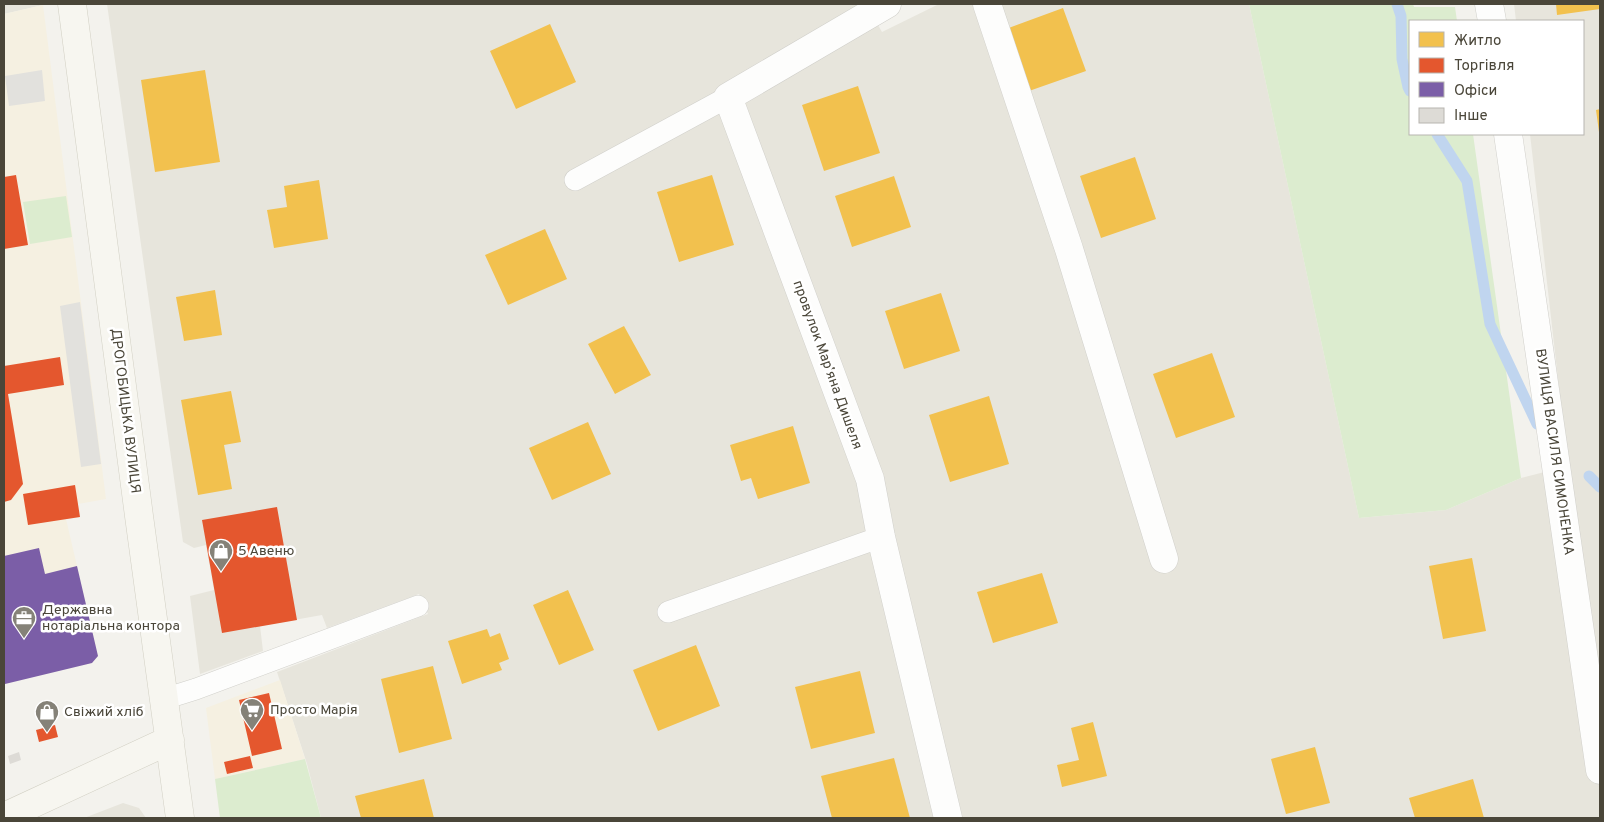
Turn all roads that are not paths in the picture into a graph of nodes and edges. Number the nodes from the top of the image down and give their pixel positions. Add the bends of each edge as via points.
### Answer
1 (72, 4) edge
2 (887, 4) edge
3 (987, 4) edge
4 (1489, 4) edge
5 (1492, 20) edge
6 (728, 96) junction
7 (1508, 135) edge
8 (575, 180) dead end
9 (881, 537) junction
10 (1164, 559) dead end
11 (418, 606) dead end
12 (668, 612) dead end
13 (164, 699) junction
14 (170, 740) junction
15 (1600, 770) edge
16 (4, 817) edge
17 (180, 818) edge
18 (948, 818) edge

1 - 13 street, ДРОГОБИЦЬКА ВУЛИЦЯ
2 - 6 street
3 - 10 street via 1068,249
4 - 5 street
6 - 8 lane
6 - 9 street, провулок Марʼяна Дишеля via 870,479
7 - 15 street, ВУЛИЦЯ ВАСИЛЯ СИМОНЕНКА
9 - 12 lane
9 - 18 street, провулок Марʼяна Дишеля
11 - 13 lane
13 - 14 street, ДРОГОБИЦЬКА ВУЛИЦЯ
14 - 16 street
14 - 17 street, ДРОГОБИЦЬКА ВУЛИЦЯ

